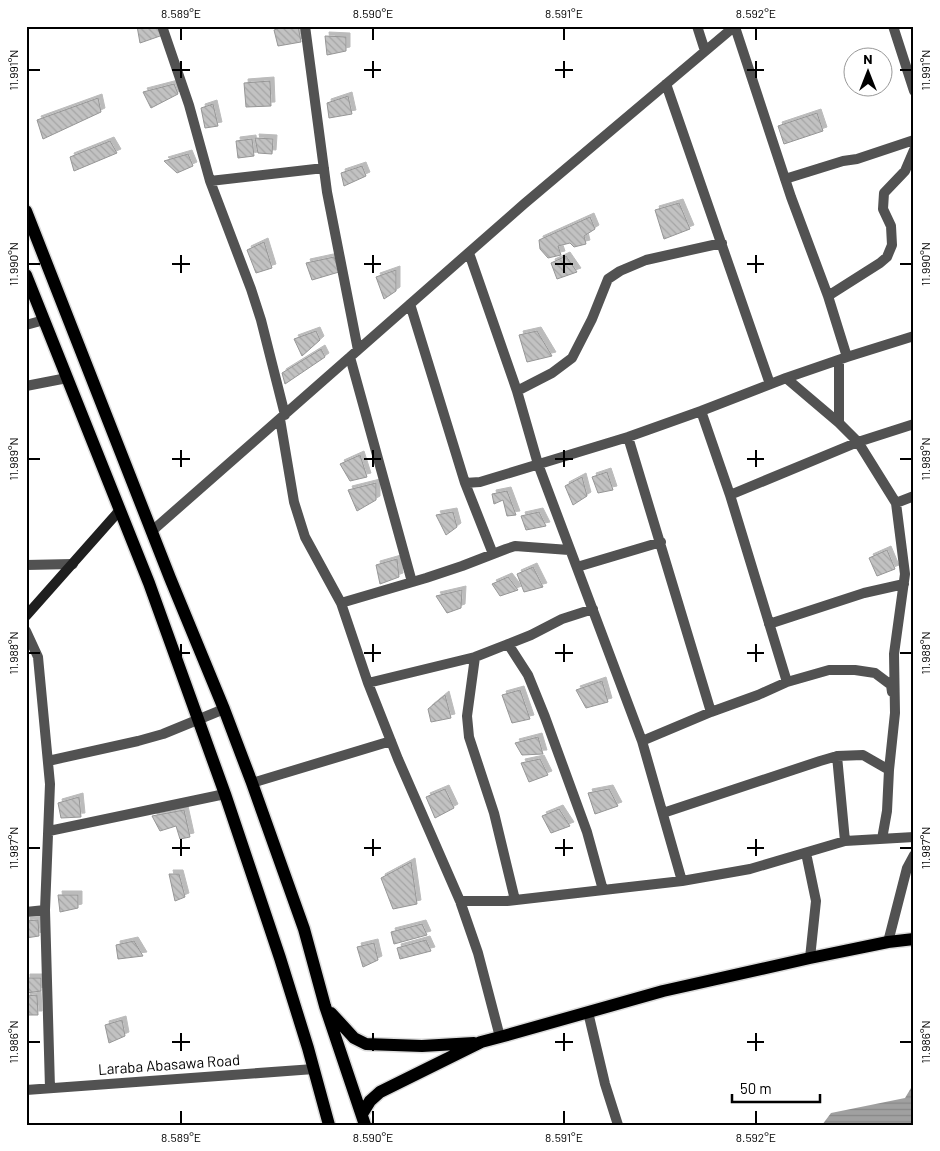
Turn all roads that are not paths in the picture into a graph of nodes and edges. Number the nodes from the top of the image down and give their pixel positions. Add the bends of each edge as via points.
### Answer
1 (162, 26) edge
2 (305, 26) edge
3 (697, 26) edge
4 (735, 26) edge
5 (893, 26) edge
6 (705, 51) junction
7 (666, 84) junction
8 (914, 91) edge
9 (914, 140) edge
10 (914, 150) edge
11 (324, 168) junction
12 (785, 179) junction
13 (210, 181) junction
14 (26, 211) edge
15 (722, 243) junction
16 (469, 253) junction
17 (26, 275) edge
18 (828, 296) junction
19 (410, 304) junction
20 (44, 320) junction
21 (26, 325) edge
22 (914, 336) edge
23 (358, 350) junction
24 (350, 357) junction
25 (843, 359) junction
26 (66, 378) junction
27 (786, 378) junction
28 (770, 384) junction
29 (26, 386) edge
30 (517, 391) junction
31 (701, 411) junction
32 (282, 417) junction
33 (840, 424) junction
34 (914, 424) edge
35 (628, 436) junction
36 (858, 442) junction
37 (538, 464) junction
38 (465, 483) junction
39 (730, 495) junction
40 (914, 496) edge
41 (896, 503) junction
42 (120, 510) junction
43 (152, 531) junction
44 (661, 542) junction
45 (570, 550) junction
46 (492, 554) junction
47 (73, 564) junction
48 (26, 565) edge
49 (577, 567) junction
50 (908, 576) edge
51 (412, 582) junction
52 (341, 603) junction
53 (593, 609) junction
54 (26, 616) edge
55 (769, 624) junction
56 (26, 630) edge
57 (508, 644) junction
58 (475, 657) junction
59 (787, 682) junction
60 (368, 683) junction
61 (224, 709) junction
62 (711, 712) junction
63 (895, 713) junction
64 (197, 720) junction
65 (391, 741) junction
66 (642, 741) junction
67 (837, 756) junction
68 (48, 761) junction
69 (889, 770) junction
70 (252, 784) junction
71 (225, 794) junction
72 (663, 813) junction
73 (48, 831) junction
74 (914, 837) edge
75 (882, 839) junction
76 (845, 841) junction
77 (806, 853) junction
78 (914, 855) edge
79 (682, 881) junction
80 (603, 890) junction
81 (515, 900) junction
82 (460, 901) junction
83 (45, 910) junction
84 (26, 912) edge
85 (914, 939) edge
86 (888, 942) junction
87 (810, 958) junction
88 (325, 1006) junction
89 (588, 1012) junction
90 (500, 1037) junction
91 (481, 1042) junction
92 (314, 1069) junction
93 (50, 1088) junction
94 (26, 1090) edge
95 (363, 1119) edge
96 (329, 1125) edge
97 (618, 1125) edge

1 - 13 street via 189,104
2 - 11 street
3 - 6 street
4 - 6 street
4 - 12 street
5 - 8 street
6 - 7 street
7 - 15 street
7 - 16 street
9 - 12 street
10 - 18 street via 905,171 884,193 883,209 891,226 892,245 887,257
11 - 13 street
11 - 23 street
12 - 18 street
13 - 32 street via 261,320
14 - 43 main road
15 - 28 street
15 - 30 street via 646,260 608,279 572,358 552,373
16 - 19 street
16 - 30 street
17 - 20 main road
18 - 25 street
19 - 23 street
19 - 38 street
20 - 21 street
20 - 26 main road
22 - 25 street
23 - 24 street
24 - 32 street
24 - 51 street
25 - 27 street
25 - 33 street
26 - 29 street
26 - 42 main road
27 - 28 street
27 - 33 street
28 - 31 street
30 - 37 street
31 - 35 street
31 - 39 street
32 - 43 street
32 - 52 street via 294,502 305,537
33 - 36 street
34 - 36 street
35 - 37 street
35 - 44 street
36 - 39 street
36 - 41 street
37 - 38 street via 480,482
37 - 45 street
38 - 46 street
39 - 55 street
40 - 41 street
41 - 50 street
42 - 47 street
42 - 64 main road
43 - 61 main road
44 - 49 street
44 - 62 street
45 - 46 street via 515,546
45 - 49 street
46 - 51 street
47 - 48 street
47 - 54 street
49 - 53 street
50 - 55 street
50 - 63 street via 894,654
51 - 52 street
52 - 60 street
53 - 57 street via 562,619
53 - 66 street
55 - 59 street
56 - 68 street via 38,657
57 - 58 street
57 - 80 street via 528,675 545,717 587,832
58 - 60 street
58 - 81 street via 467,716 469,737 494,813
59 - 62 street
59 - 63 street via 829,670 874,673 891,685
60 - 65 street
61 - 64 street
61 - 70 main road
62 - 66 street
63 - 69 street
64 - 68 street via 138,742
64 - 71 main road
65 - 70 street
65 - 82 street
66 - 72 street
67 - 69 street via 863,755
67 - 72 street
67 - 76 street
68 - 73 street
69 - 75 street
70 - 88 main road via 304,928
71 - 73 street
71 - 92 main road
72 - 79 street
73 - 83 street
74 - 75 street
75 - 76 street
76 - 77 street
77 - 79 street via 750,869
77 - 87 street via 816,901
78 - 86 street via 907,868
79 - 80 street
80 - 81 street
81 - 82 street
82 - 90 street via 478,953
83 - 84 street
83 - 93 street
85 - 86 main road
86 - 87 main road
87 - 89 main road via 663,991
88 - 91 main road via 344,1029 366,1044 422,1046
88 - 95 main road
89 - 90 main road
89 - 97 street
90 - 91 main road
91 - 95 main road via 380,1092 370,1101
92 - 93 street, Laraba Abasawa Road
92 - 96 main road
93 - 94 street, Laraba Abasawa Road

